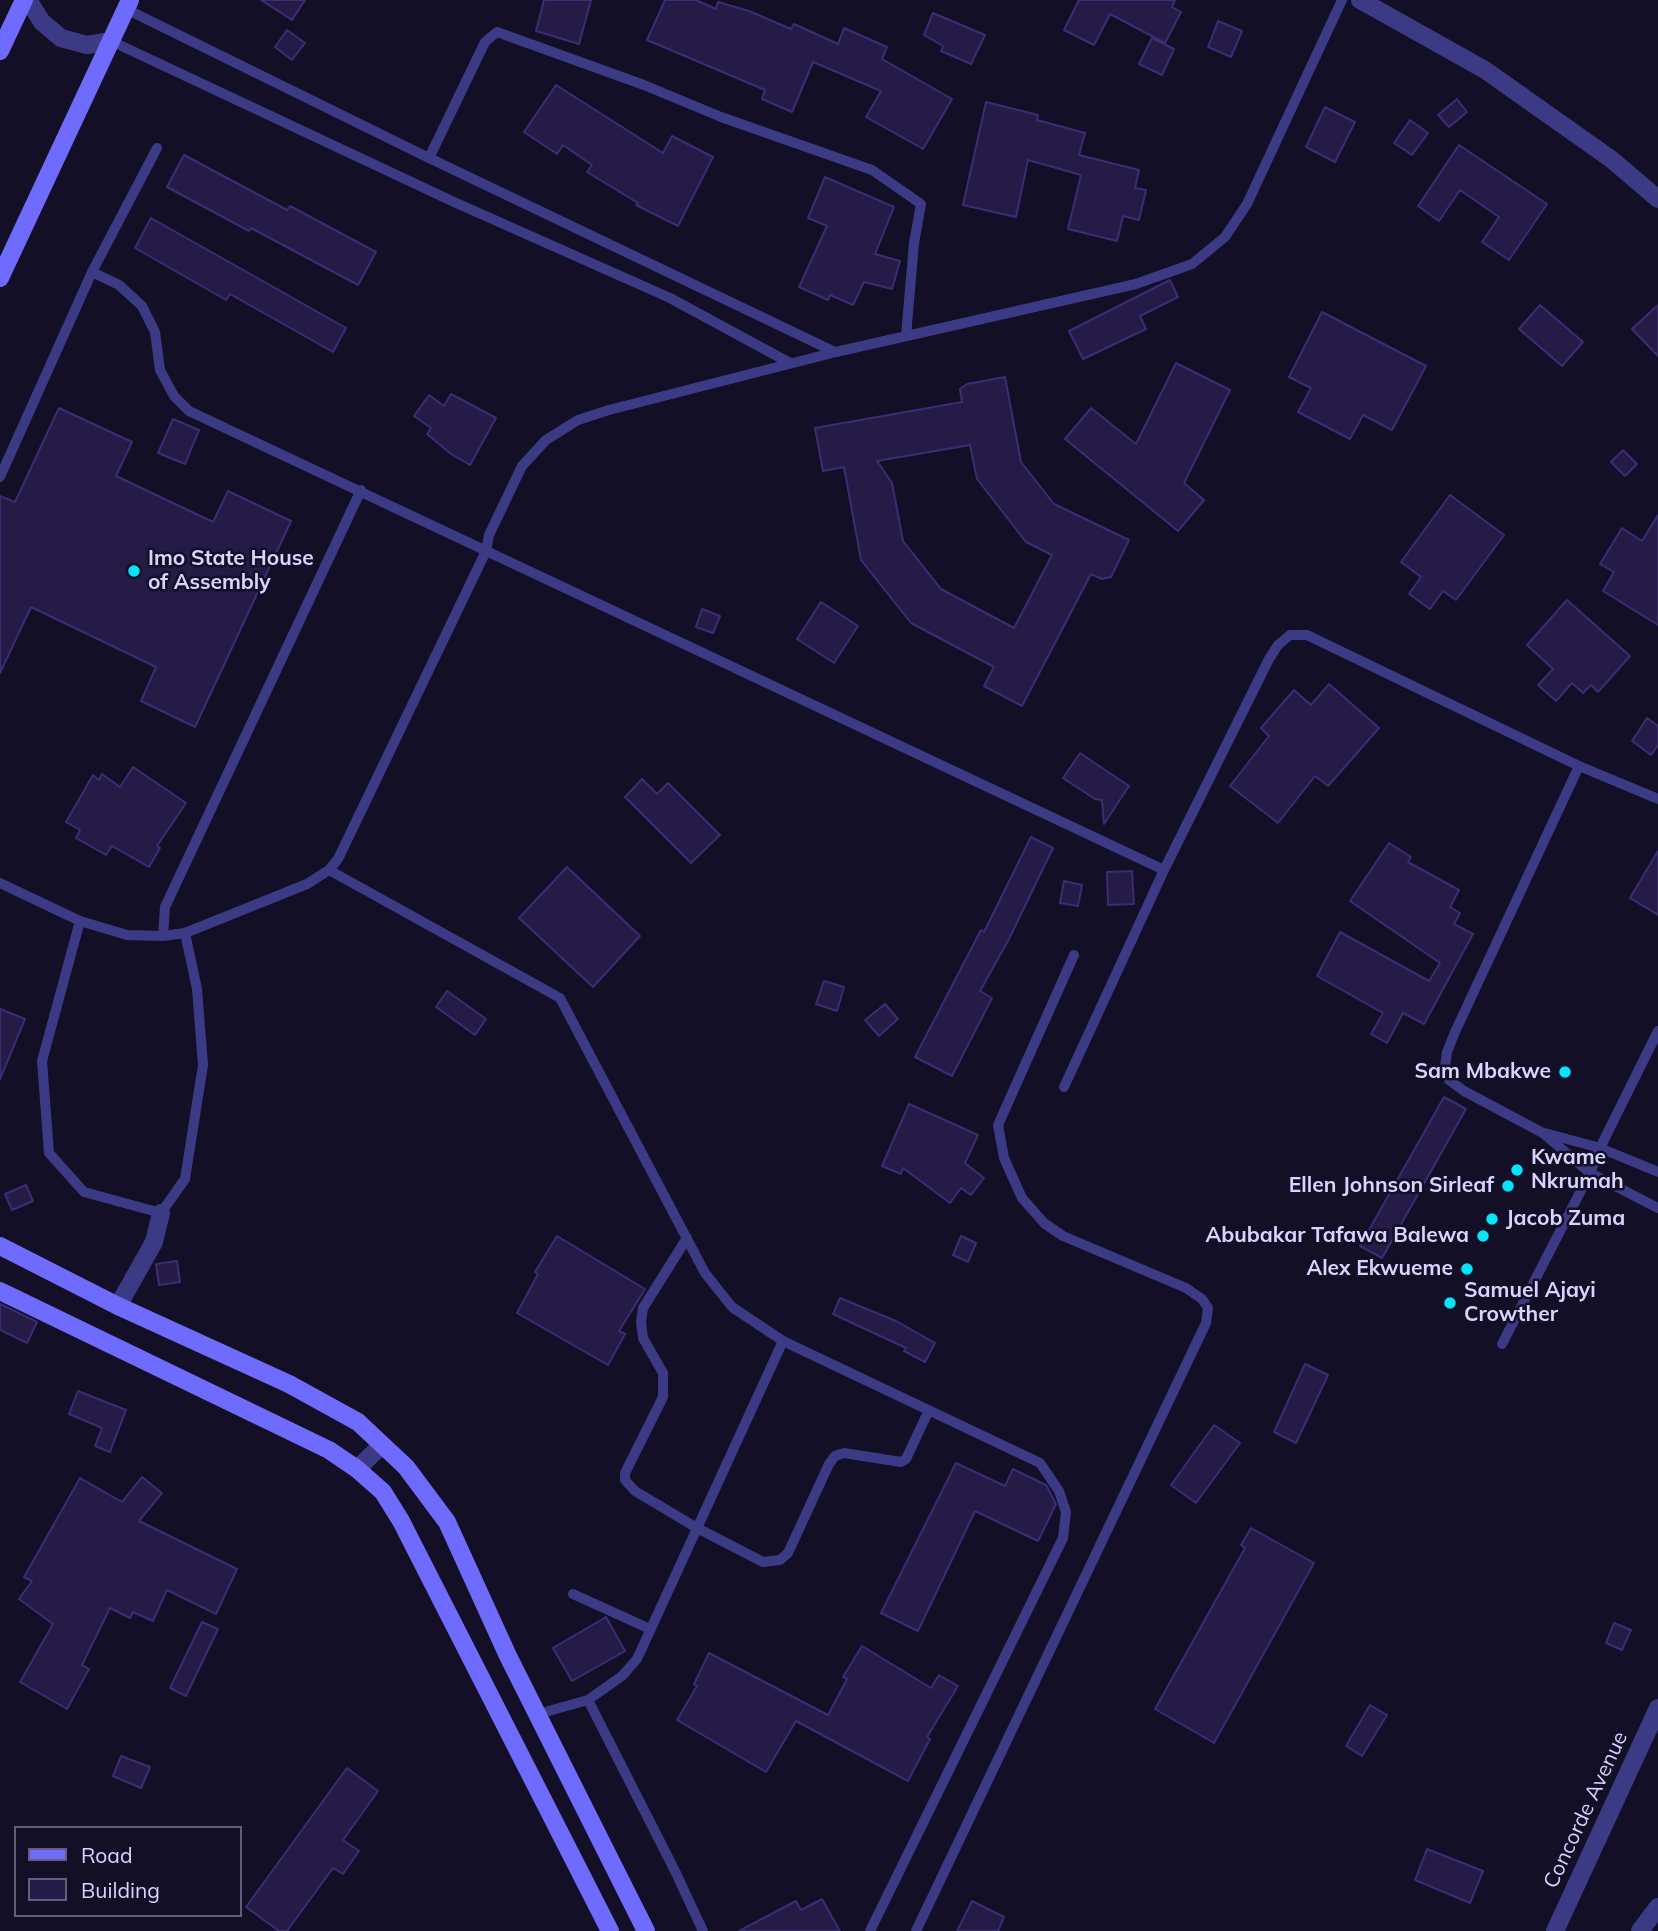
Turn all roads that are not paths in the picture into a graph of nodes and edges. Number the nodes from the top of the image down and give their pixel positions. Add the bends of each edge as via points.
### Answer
1 (26, 0) edge
2 (1342, 0) edge
3 (1360, 0) edge
4 (128, 4) edge
5 (111, 41) junction
6 (0, 51) edge
7 (157, 148) dead end
8 (429, 158) junction
9 (1658, 200) edge
10 (92, 272) junction
11 (0, 278) edge
12 (906, 336) junction
13 (836, 352) junction
14 (790, 363) junction
15 (0, 477) edge
16 (360, 490) junction
17 (486, 551) junction
18 (1579, 766) junction
19 (1658, 799) edge
20 (329, 870) junction
21 (1164, 870) junction
22 (0, 883) edge
23 (80, 921) junction
24 (185, 933) junction
25 (163, 936) junction
26 (1074, 955) dead end
27 (1658, 1031) edge
28 (1064, 1087) dead end
29 (1541, 1132) junction
30 (1600, 1148) junction
31 (1658, 1172) edge
32 (1590, 1173) junction
33 (1658, 1208) edge
34 (161, 1213) junction
35 (687, 1238) junction
36 (0, 1246) edge
37 (0, 1291) edge
38 (118, 1306) junction
39 (783, 1341) junction
40 (1502, 1344) dead end
41 (929, 1410) junction
42 (382, 1445) junction
43 (357, 1469) junction
44 (697, 1528) junction
45 (573, 1594) dead end
46 (650, 1629) junction
47 (588, 1700) junction
48 (1658, 1708) edge
49 (538, 1714) junction
50 (1658, 1907) edge
51 (610, 1931) edge
52 (646, 1931) edge
53 (703, 1931) edge
54 (870, 1931) edge
55 (916, 1931) edge
56 (1555, 1931) edge
57 (1640, 1931) edge

1 - 5 street via 61,38 87,45
1 - 6 street
2 - 12 lane via 1247,204 1225,237 1192,264 1136,284
3 - 9 street via 1485,70 1611,159
4 - 5 street
4 - 8 lane
5 - 11 street
5 - 14 lane via 670,298
7 - 10 lane
8 - 12 lane via 485,42 497,32 872,170 921,204
8 - 13 lane
10 - 15 lane
10 - 16 lane via 120,285 142,306 155,332 160,370 174,396 189,411
12 - 13 lane
13 - 14 lane
14 - 17 lane via 578,420 546,440 522,466
16 - 17 lane
16 - 25 lane via 165,907
17 - 20 lane
17 - 21 lane
18 - 19 lane
18 - 21 lane via 1307,635 1290,635 1269,659
18 - 29 lane via 1447,1052 1445,1067 1449,1080 1464,1091
20 - 24 lane via 307,884
20 - 35 lane via 560,998
21 - 28 lane
22 - 23 lane
23 - 25 lane via 127,935
23 - 34 lane via 42,1061 49,1153 84,1192
24 - 25 lane
24 - 34 lane via 197,989 202,1065 185,1179
26 - 55 lane via 998,1125 1004,1158 1022,1198 1044,1223 1063,1236 1186,1288 1208,1308 1206,1323
27 - 30 lane
29 - 30 lane
29 - 32 lane
30 - 31 lane
30 - 32 lane
32 - 33 lane
32 - 40 lane
34 - 38 street via 154,1242
35 - 39 lane via 705,1273 732,1307
35 - 44 lane via 643,1308 643,1338 663,1373 663,1397 625,1480 635,1491
36 - 38 street
37 - 43 street via 329,1450
38 - 42 street via 289,1384 358,1422
39 - 41 lane
39 - 44 lane
41 - 44 lane via 901,1462 844,1453 835,1456 788,1553 780,1560 763,1562
41 - 54 lane via 1040,1463 1059,1491 1066,1512 1063,1538
42 - 43 street
42 - 49 street via 406,1467 447,1522
43 - 51 street via 383,1492 401,1521
44 - 46 lane
45 - 46 lane
46 - 47 lane via 622,1676
47 - 49 lane
47 - 53 lane
48 - 56 street, Concorde Avenue
49 - 52 street
50 - 57 street

